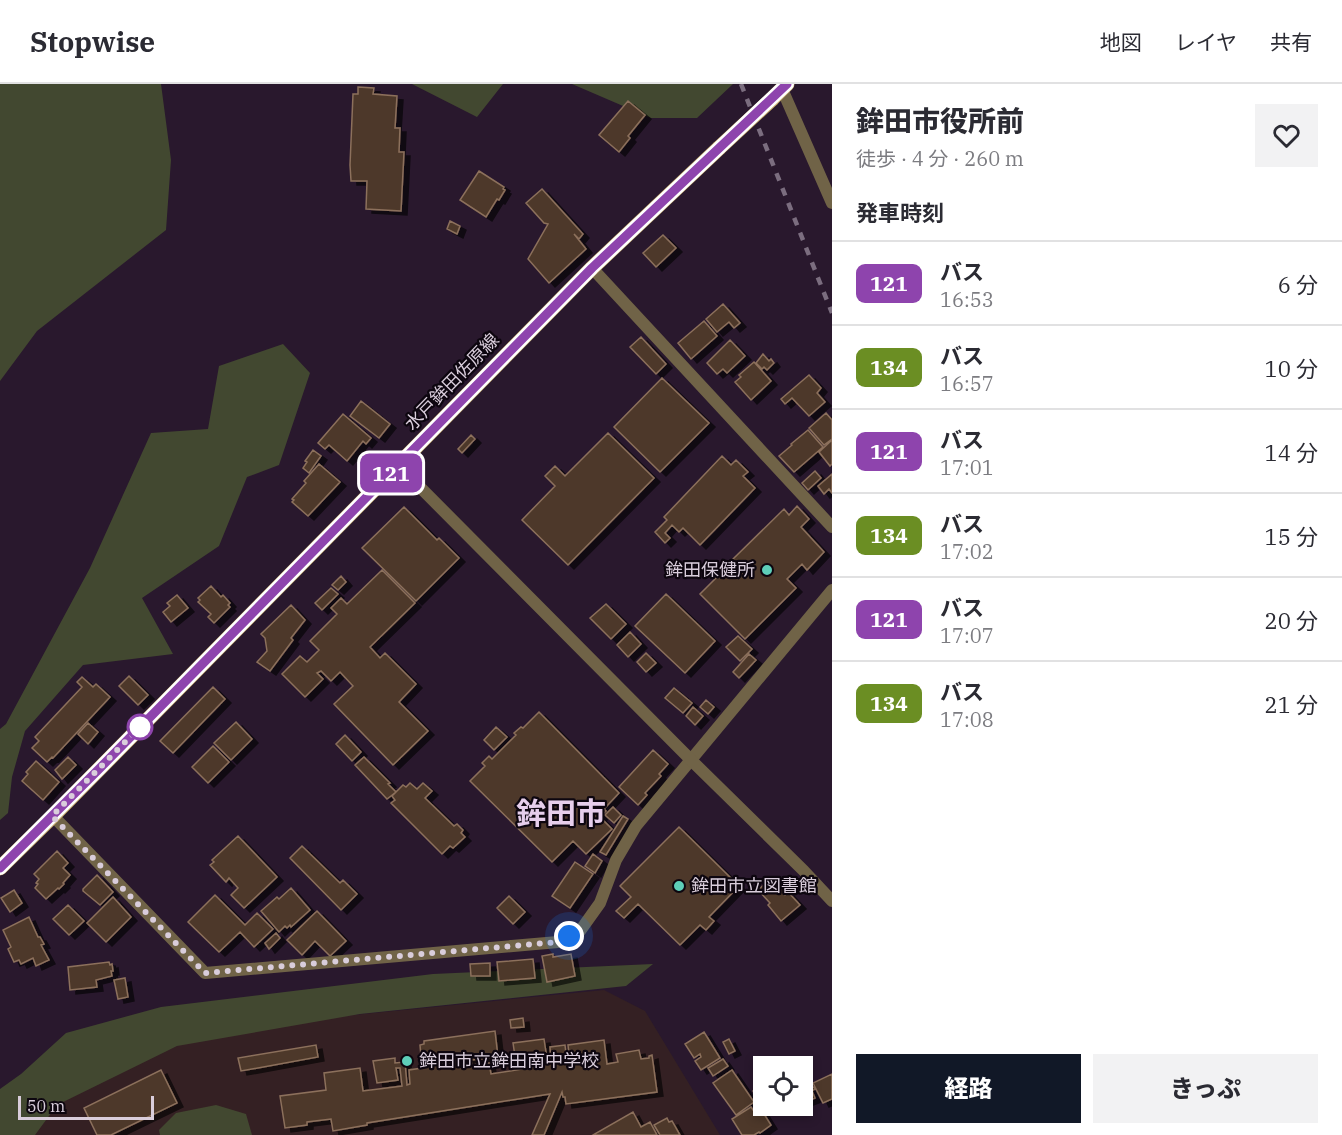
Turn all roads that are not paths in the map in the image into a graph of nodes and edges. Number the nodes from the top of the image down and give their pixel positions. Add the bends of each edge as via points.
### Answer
1 (780, 90) edge
2 (832, 203) edge
3 (592, 268) junction
4 (398, 465) junction
5 (832, 527) edge
6 (832, 590) edge
7 (691, 760) junction
8 (52, 816) junction
9 (0, 868) edge
10 (832, 901) edge

1 - 2 street
1 - 3 main road, 水戸鉾田佐原線, bridge
3 - 4 main road, 水戸鉾田佐原線
3 - 5 street
4 - 7 street
4 - 8 main road, 水戸鉾田佐原線
6 - 7 street
7 - 8 street via 636,826 616,860 600,903 580,931 558,942 205,973
7 - 10 street
8 - 9 main road, 水戸鉾田佐原線

